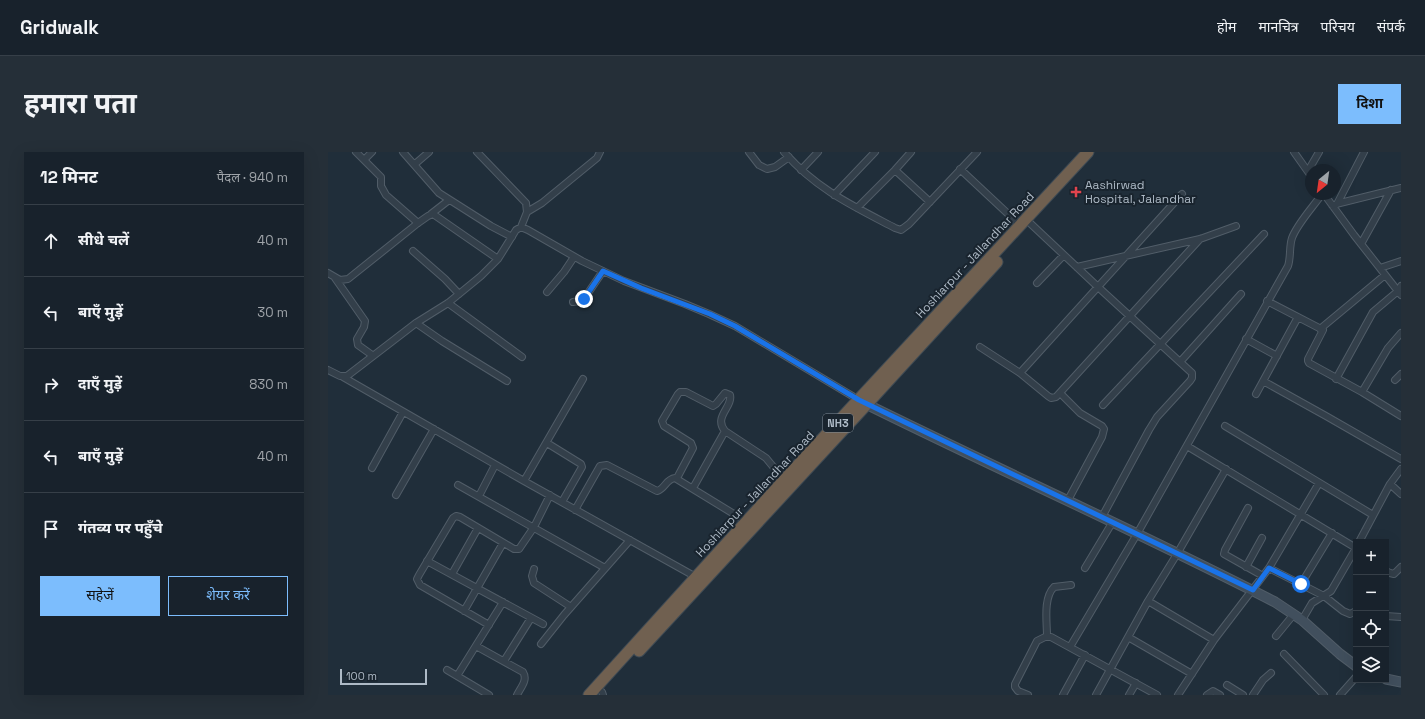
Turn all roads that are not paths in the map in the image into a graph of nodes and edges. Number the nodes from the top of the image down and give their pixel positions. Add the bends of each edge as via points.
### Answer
1 (356, 152) edge
2 (372, 152) edge
3 (403, 152) edge
4 (429, 152) edge
5 (477, 152) edge
6 (600, 152) edge
7 (749, 152) edge
8 (818, 152) edge
9 (874, 152) edge
10 (911, 152) edge
11 (977, 152) edge
12 (1089, 152) edge
13 (1294, 152) edge
14 (1319, 152) edge
15 (1364, 152) edge
16 (787, 155) edge
17 (364, 160) junction
18 (415, 164) junction
19 (1313, 164) edge
20 (1305, 167) edge
21 (960, 169) junction
22 (801, 170) junction
23 (895, 170) junction
24 (1401, 188) edge
25 (1391, 190) junction
26 (1182, 194) dead end
27 (834, 195) junction
28 (449, 200) junction
29 (1318, 200) edge
30 (1330, 200) edge
31 (930, 202) junction
32 (1334, 204) junction
33 (857, 208) junction
34 (527, 212) junction
35 (431, 214) junction
36 (418, 223) junction
37 (1026, 224) junction
38 (1236, 226) dead end
39 (522, 227) junction
40 (1264, 234) dead end
41 (512, 237) junction
42 (1200, 239) junction
43 (1361, 244) junction
44 (413, 251) dead end
45 (1064, 255) junction
46 (1128, 255) junction
47 (574, 257) junction
48 (498, 259) junction
49 (1401, 261) edge
50 (1077, 267) junction
51 (1380, 268) junction
52 (603, 271) junction
53 (328, 273) edge
54 (1385, 275) junction
55 (335, 277) junction
56 (1037, 283) dead end
57 (1098, 288) junction
58 (1400, 291) edge
59 (547, 292) dead end
60 (459, 294) junction
61 (1241, 294) dead end
62 (1267, 301) junction
63 (573, 302) dead end
64 (448, 303) junction
65 (1130, 316) junction
66 (1298, 317) junction
67 (416, 323) junction
68 (1320, 329) junction
69 (1401, 332) edge
70 (1246, 339) junction
71 (1161, 345) junction
72 (980, 347) dead end
73 (372, 355) junction
74 (1277, 356) junction
75 (522, 357) dead end
76 (1180, 362) junction
77 (328, 370) edge
78 (1020, 373) junction
79 (1401, 374) edge
80 (343, 377) junction
81 (583, 379) dead end
82 (1336, 379) junction
83 (1395, 380) dead end
84 (507, 381) dead end
85 (1263, 381) junction
86 (1362, 392) junction
87 (1060, 393) junction
88 (1256, 394) dead end
89 (863, 402) junction
90 (716, 404) junction
91 (1103, 405) dead end
92 (724, 411) junction
93 (403, 412) junction
94 (1401, 415) edge
95 (1225, 426) dead end
96 (434, 429) junction
97 (725, 431) junction
98 (546, 443) junction
99 (1187, 446) junction
100 (1401, 459) edge
101 (495, 465) junction
102 (372, 468) dead end
103 (1226, 469) junction
104 (1401, 469) edge
105 (677, 478) junction
106 (784, 480) junction
107 (524, 481) junction
108 (1319, 483) junction
109 (1390, 484) junction
110 (458, 485) dead end
111 (693, 488) junction
112 (396, 494) dead end
113 (1401, 494) edge
114 (550, 495) junction
115 (479, 496) junction
116 (1068, 500) junction
117 (562, 502) junction
118 (1248, 508) dead end
119 (575, 510) junction
120 (1301, 514) junction
121 (1373, 515) junction
122 (1102, 517) junction
123 (747, 522) junction
124 (1112, 522) junction
125 (534, 527) junction
126 (478, 528) junction
127 (1332, 533) junction
128 (1137, 534) junction
129 (1262, 538) dead end
130 (1361, 539) edge
131 (630, 540) junction
132 (503, 543) junction
133 (1353, 546) edge
134 (1353, 553) edge
135 (1177, 554) junction
136 (427, 561) junction
137 (1246, 567) junction
138 (1401, 567) edge
139 (605, 568) junction
140 (1085, 568) dead end
141 (1269, 568) junction
142 (534, 569) dead end
143 (1389, 572) edge
144 (452, 574) junction
145 (1263, 576) junction
146 (696, 577) junction
147 (1301, 584) junction
148 (1071, 585) dead end
149 (477, 588) junction
150 (1253, 590) junction
151 (1324, 596) junction
152 (1148, 601) junction
153 (503, 602) junction
154 (571, 607) junction
155 (464, 611) junction
156 (1353, 612) edge
157 (1389, 616) edge
158 (1298, 617) junction
159 (1401, 617) edge
160 (531, 618) junction
161 (543, 624) dead end
162 (489, 625) junction
163 (1047, 636) junction
164 (1276, 636) dead end
165 (1128, 637) junction
166 (1214, 640) junction
167 (541, 644) dead end
168 (476, 646) junction
169 (1070, 647) junction
170 (1284, 654) dead end
171 (1085, 655) junction
172 (504, 662) junction
173 (1353, 664) edge
174 (1110, 669) junction
175 (447, 670) dead end
176 (1271, 672) dead end
177 (1192, 674) junction
178 (457, 676) junction
179 (1389, 680) edge
180 (1353, 681) edge
181 (1401, 682) edge
182 (1136, 684) junction
183 (1227, 685) dead end
184 (601, 694) edge
185 (1342, 694) edge
186 (489, 695) edge
187 (517, 695) edge
188 (589, 695) edge
189 (1028, 695) edge
190 (1063, 695) edge
191 (1096, 695) edge
192 (1129, 695) edge
193 (1157, 695) edge
194 (1178, 695) edge
195 (1207, 695) edge
196 (1220, 695) edge
197 (1243, 695) edge
198 (1254, 695) edge
199 (1324, 695) edge

1 - 17 street
2 - 17 street
3 - 18 street
4 - 18 street
5 - 34 street via 524,200
6 - 34 street via 597,158 557,191
7 - 16 street via 759,165 767,169 775,167
8 - 22 street
9 - 27 street
10 - 23 street
11 - 21 street
12 - 37 highway, Hoshiarpur - Jallandhar Road / NH3
13 - 20 street
14 - 19 street
15 - 32 street
16 - 22 street
17 - 36 street via 381,177 381,186 389,199
18 - 28 street via 434,188
21 - 31 street
21 - 37 street
22 - 27 street
23 - 31 street
23 - 33 street
24 - 25 street
25 - 32 street
25 - 43 street
26 - 46 street
27 - 33 street
28 - 35 street
28 - 41 street
29 - 62 street via 1296,230 1291,242 1288,266
30 - 32 street
31 - 33 street via 902,230
32 - 43 street
34 - 39 street
35 - 36 street
35 - 48 street
36 - 55 street via 348,279
37 - 45 street
37 - 89 highway, Hoshiarpur - Jallandhar Road / NH3
38 - 42 street
39 - 41 street via 516,230
39 - 47 street
40 - 71 street
41 - 48 street
42 - 46 street
42 - 65 street
43 - 51 street
44 - 60 street
45 - 50 street
45 - 56 street
46 - 50 street
46 - 57 street
47 - 52 street
47 - 59 street
48 - 60 street
49 - 51 street
50 - 57 street
51 - 54 street
52 - 63 street via 584,299
52 - 89 street via 735,326
53 - 55 street
54 - 58 street
54 - 68 street
55 - 73 street via 365,321 357,340 358,345
57 - 65 street
57 - 78 street
58 - 82 street via 1373,312
60 - 64 street
61 - 76 street
62 - 66 street
62 - 70 street
64 - 67 street
64 - 75 street
65 - 71 street
65 - 87 street
66 - 68 street
66 - 74 street
67 - 73 street
67 - 84 street
68 - 82 street via 1323,330 1308,362
69 - 86 street via 1388,348
70 - 74 street
70 - 99 street
71 - 76 street
71 - 91 street
72 - 78 street
73 - 80 street
74 - 85 street
76 - 122 street via 1192,373 1192,378 1153,424
77 - 80 street
78 - 87 street via 1051,398
79 - 83 street
80 - 93 street
81 - 98 street
82 - 86 street
85 - 88 street
85 - 100 street
86 - 94 street
87 - 116 street via 1080,413 1104,429
89 - 106 highway, Hoshiarpur - Jallandhar Road / NH3
89 - 116 street
89 - 184 highway, Hoshiarpur - Jallandhar Road / NH3
90 - 92 street
90 - 92 street via 725,393 730,395
90 - 105 street via 711,405 686,392 680,392 663,419 664,426 690,442 693,448
92 - 97 street via 722,425
93 - 96 street
93 - 102 street
95 - 108 street
96 - 101 street
96 - 112 street
97 - 106 street via 766,458
97 - 111 street
98 - 107 street
98 - 117 street via 573,458 582,467
99 - 103 street
99 - 128 street
101 - 107 street
101 - 115 street
103 - 120 street
103 - 135 street
104 - 109 street
105 - 111 street
105 - 119 street via 670,479 656,492 603,465 600,466
106 - 123 highway, Hoshiarpur - Jallandhar Road / NH3
107 - 114 street
108 - 120 street
108 - 121 street
109 - 113 street
109 - 121 street
110 - 115 street
111 - 123 street
114 - 117 street
114 - 125 street
115 - 125 street
116 - 122 street
117 - 119 street
118 - 137 street via 1224,552 1226,556
119 - 131 street
120 - 127 street
120 - 141 street
121 - 130 street
122 - 124 street
123 - 146 highway, Hoshiarpur - Jallandhar Road / NH3
124 - 128 street
124 - 140 street
125 - 132 street via 519,549
125 - 139 street
126 - 132 street
126 - 136 street via 460,517 452,518
126 - 144 street
127 - 133 street
127 - 147 street
128 - 135 street
128 - 169 street
129 - 137 street
131 - 139 street
131 - 146 street
132 - 149 street
134 - 151 street via 1331,591
135 - 150 street
135 - 152 street
136 - 144 street
136 - 155 street via 419,575 418,583
137 - 145 street
138 - 143 street via 1394,574
139 - 154 street
141 - 145 street
141 - 147 street
142 - 154 street via 534,583
144 - 149 street
145 - 150 street
146 - 188 highway, Hoshiarpur - Jallandhar Road / NH3
147 - 151 street
148 - 163 street via 1054,587 1051,591
149 - 153 street
149 - 155 street
150 - 158 street
150 - 166 street
151 - 156 street via 1342,611
151 - 158 street via 1316,599
152 - 165 street
152 - 166 street
153 - 160 street
153 - 162 street
154 - 167 street
155 - 162 street
157 - 159 street
158 - 164 street
158 - 173 street
160 - 161 street
160 - 172 street
162 - 168 street
163 - 169 street
163 - 189 street via 1037,641 1015,684 1018,690
165 - 174 street
165 - 177 street
166 - 177 street
168 - 172 street
168 - 178 street
169 - 171 street
170 - 199 street
171 - 174 street
171 - 190 street
172 - 187 street via 523,672 525,681
174 - 182 street
174 - 191 street
175 - 178 street
176 - 198 street via 1260,683
177 - 194 street
178 - 186 street
179 - 181 street
180 - 185 street
182 - 192 street
182 - 193 street
183 - 197 street
195 - 196 street via 1213,691

